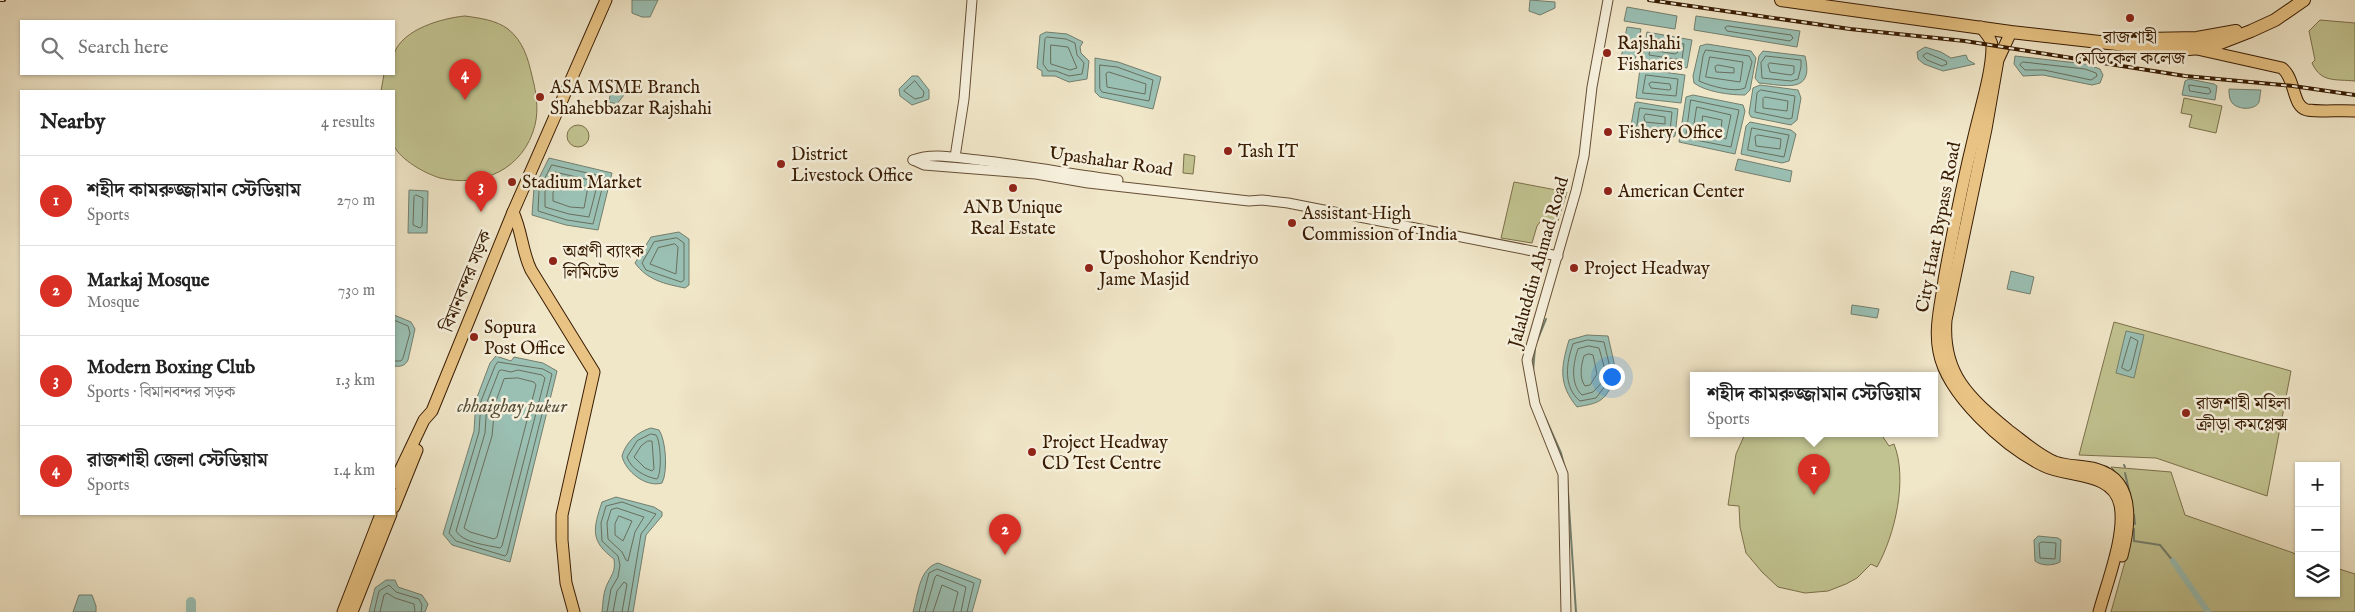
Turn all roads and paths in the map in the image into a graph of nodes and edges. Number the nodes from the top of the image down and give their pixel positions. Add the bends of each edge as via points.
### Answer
1 (606, 0) edge
2 (972, 0) edge
3 (1781, 0) edge
4 (1839, 0) edge
5 (2295, 0) edge
6 (2304, 0) edge
7 (1609, 2) edge
8 (1981, 27) junction
9 (2011, 32) junction
10 (2216, 40) junction
11 (2197, 43) junction
12 (2256, 62) junction
13 (1990, 83) junction
14 (2306, 110) junction
15 (2355, 111) edge
16 (2355, 119) edge
17 (955, 157) junction
18 (1262, 200) junction
19 (513, 212) junction
20 (1558, 256) junction
21 (432, 411) junction
22 (395, 481) edge
23 (395, 504) edge
24 (382, 515) edge
25 (391, 515) edge
26 (343, 612) edge
27 (352, 612) edge
28 (574, 612) edge
29 (1566, 612) edge
30 (2099, 612) edge
31 (2107, 612) edge

1 - 19 main road, বিমানবন্দর সড়ক
2 - 17 street via 964,99
3 - 8 highway
4 - 11 highway via 2128,38
5 - 10 highway via 2266,18
6 - 10 highway via 2275,20
7 - 20 street, Jalaluddin Ahmad Road via 1592,87 1584,156
8 - 9 highway
8 - 13 main road via 1992,46
9 - 11 highway via 2126,46
9 - 13 main road
10 - 11 highway
10 - 12 main road via 2234,53
11 - 12 main road
12 - 14 main road via 2287,72 2298,104
13 - 30 main road, City Haat Bypass Road via 1953,225 1938,320 1940,359 1956,391 2011,444 2041,465 2094,478 2114,491 2120,504 2121,522
13 - 31 main road, City Haat Bypass Road via 1946,320 1946,348 1970,397 2016,436 2057,463 2097,469 2110,475 2124,490 2127,497 2127,537
14 - 15 main road
14 - 16 main road
17 - 18 street, Upashahar Road
17 - 18 street, Upashahar Road via 914,160 924,165 1036,174 1088,183
18 - 20 street
19 - 21 main road, বিমানবন্দর সড়ক
19 - 28 main road via 523,243 524,258 594,372 562,520 566,583
20 - 29 street, Jalaluddin Ahmad Road via 1527,360 1535,404 1562,474
21 - 22 main road, বিমানবন্দর সড়ক via 424,420
21 - 23 main road, বিমানবন্দর সড়ক
24 - 26 main road
25 - 27 main road

